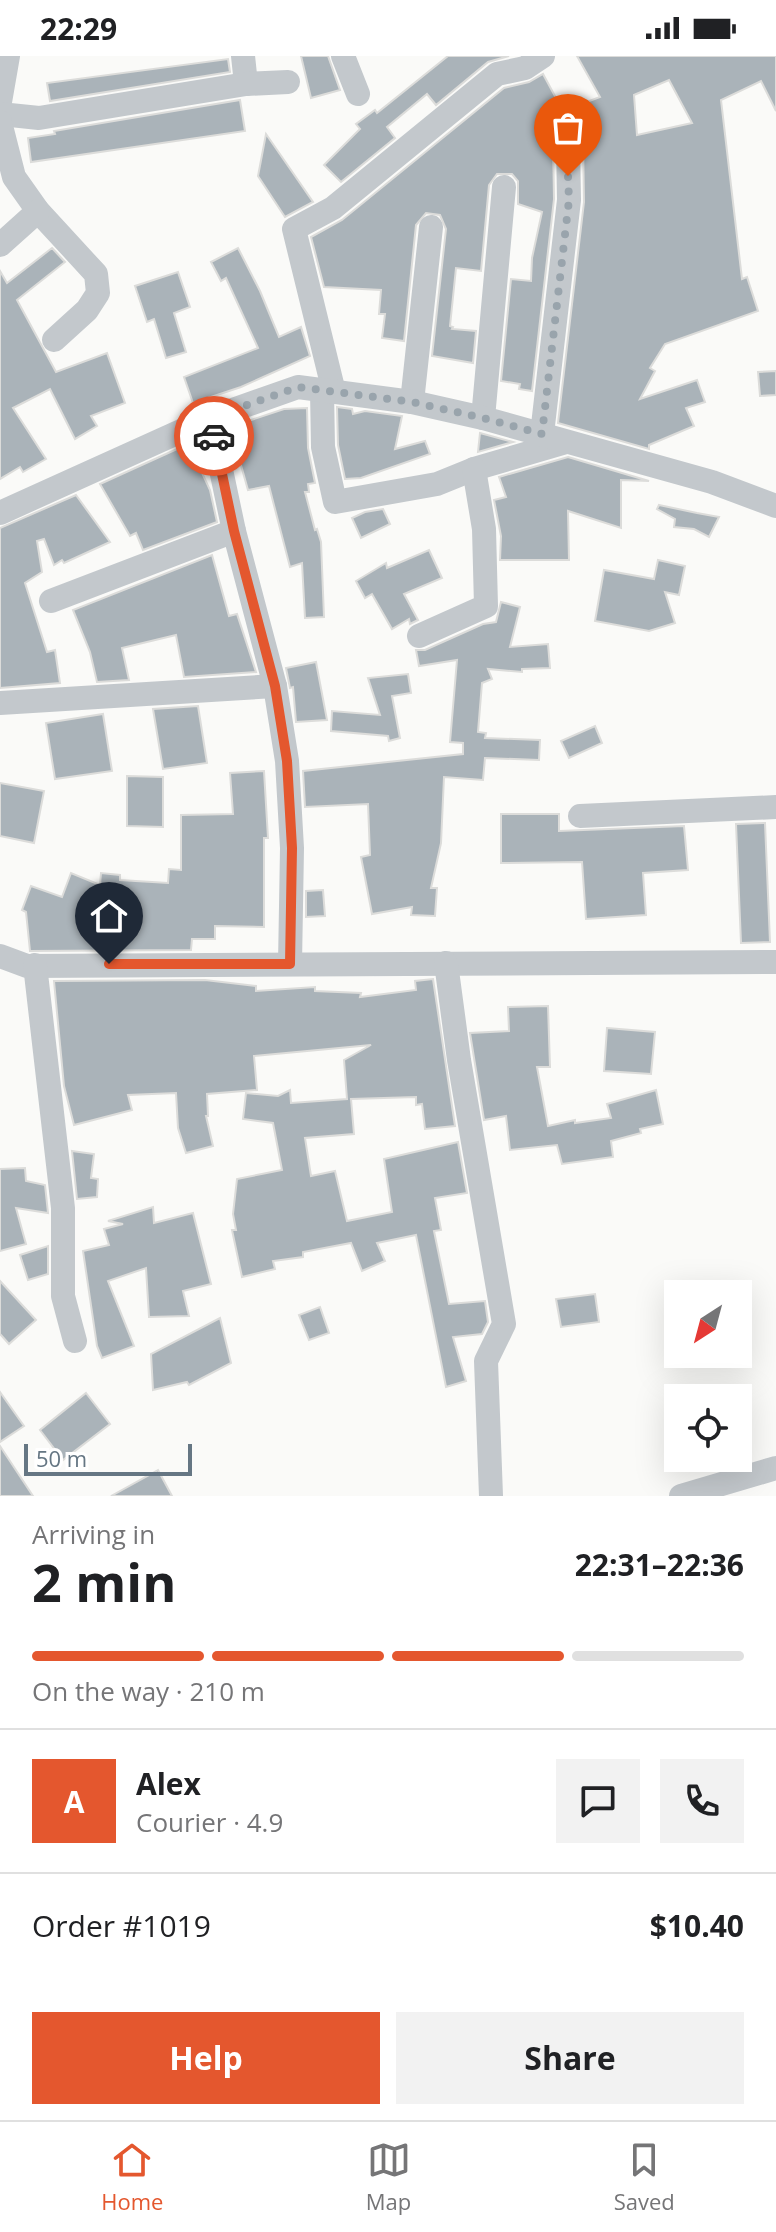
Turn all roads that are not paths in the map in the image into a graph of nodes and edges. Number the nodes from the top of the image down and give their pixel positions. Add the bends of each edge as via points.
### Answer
1 (8, 56) edge
2 (243, 56) edge
3 (343, 56) edge
4 (543, 56) edge
5 (288, 82) dead end
6 (246, 84) junction
7 (358, 94) dead end
8 (0, 102) edge
9 (0, 114) edge
10 (0, 122) edge
11 (568, 142) dead end
12 (504, 187) dead end
13 (38, 211) junction
14 (431, 227) dead end
15 (0, 245) edge
16 (54, 340) dead end
17 (328, 391) junction
18 (412, 402) junction
19 (210, 418) junction
20 (483, 418) junction
21 (542, 434) junction
22 (568, 441) junction
23 (474, 469) junction
24 (776, 506) edge
25 (0, 513) edge
26 (234, 531) junction
27 (51, 601) dead end
28 (419, 636) dead end
29 (275, 686) junction
30 (0, 703) edge
31 (776, 807) edge
32 (580, 816) dead end
33 (0, 956) edge
34 (776, 962) edge
35 (446, 963) junction
36 (290, 964) junction
37 (35, 965) junction
38 (75, 1341) dead end
39 (776, 1468) edge
40 (491, 1496) edge
41 (681, 1496) edge

1 - 8 street
2 - 6 street
3 - 7 street
4 - 17 street via 525,68 497,74 333,208 294,229
5 - 6 street
6 - 9 street via 39,118
10 - 13 street via 14,177
11 - 21 street via 569,200
12 - 20 street
13 - 15 street
13 - 16 street via 96,274 98,293
14 - 18 street
17 - 18 street
17 - 19 street via 298,387
17 - 23 street via 323,447 335,502 437,484
18 - 20 street
19 - 25 street
19 - 26 street
20 - 21 street
21 - 22 street
22 - 23 street
22 - 24 street
23 - 28 street via 484,529 486,606
26 - 27 street
26 - 29 street
29 - 30 street
29 - 36 street via 287,761 292,848
31 - 32 street
33 - 37 street
34 - 35 street
35 - 36 street
35 - 40 street via 504,1324 486,1361
36 - 37 street
37 - 38 street via 63,1208 63,1296
39 - 41 street

